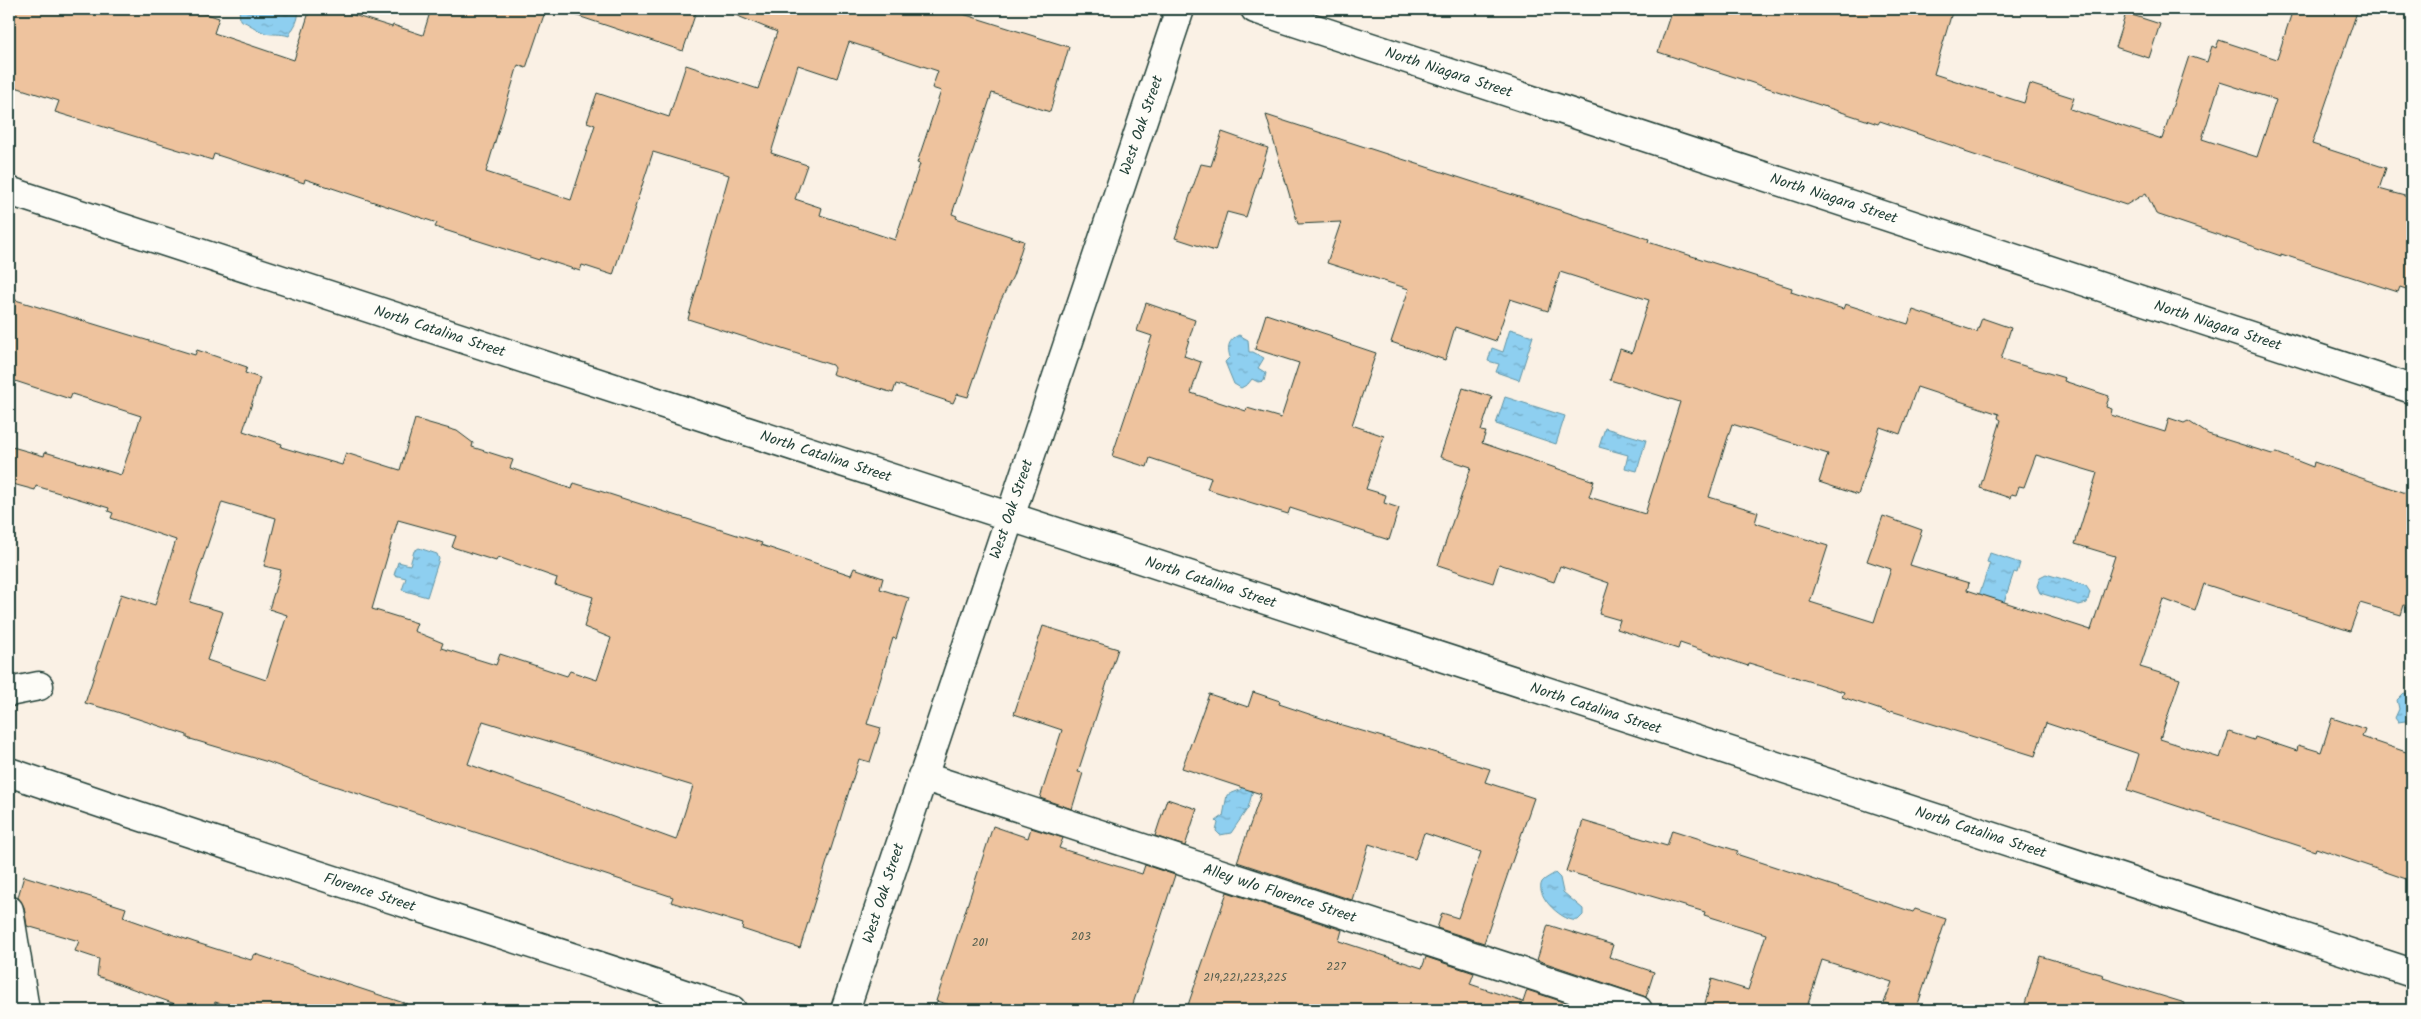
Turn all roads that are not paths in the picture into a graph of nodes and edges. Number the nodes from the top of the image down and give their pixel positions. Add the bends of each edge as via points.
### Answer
1 (1180, 9) edge
2 (1255, 9) edge
3 (9, 191) edge
4 (2412, 389) edge
5 (1009, 516) junction
6 (39, 686) dead end
7 (9, 692) edge
8 (9, 772) edge
9 (922, 776) junction
10 (9, 910) edge
11 (2412, 973) edge
12 (25, 1010) edge
13 (732, 1010) edge
14 (845, 1010) edge
15 (1638, 1010) edge

1 - 5 street, West Oak Street
2 - 4 street, North Niagara Street
3 - 5 street, North Catalina Street
5 - 9 street, West Oak Street
5 - 11 street, North Catalina Street
6 - 7 street
8 - 13 street, Florence Street via 186,833
9 - 14 street, West Oak Street
9 - 15 street, Alley w/o Florence Street
10 - 12 street

